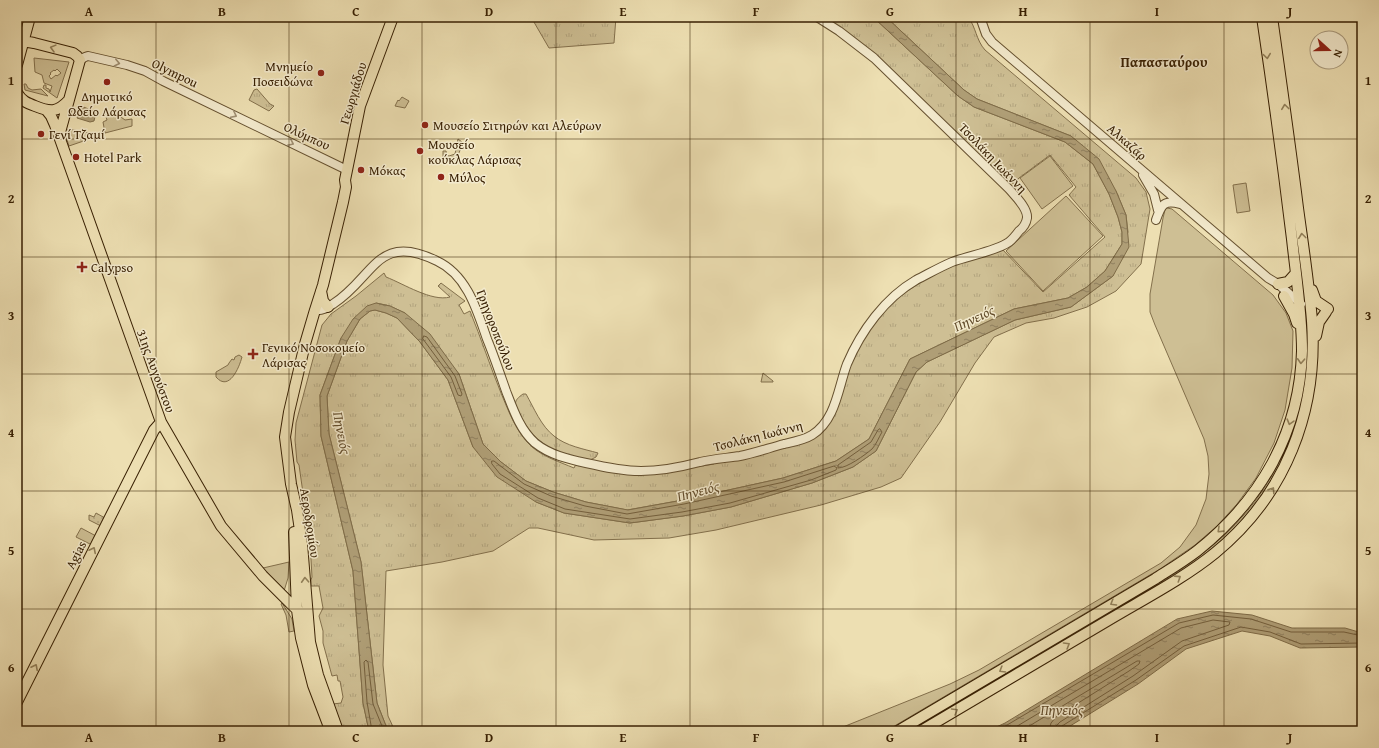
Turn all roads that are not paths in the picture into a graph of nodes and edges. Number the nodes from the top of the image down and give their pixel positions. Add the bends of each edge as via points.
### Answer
1 (30, 17) edge
2 (394, 17) edge
3 (816, 17) edge
4 (980, 17) edge
5 (1262, 17) edge
6 (1272, 17) edge
7 (23, 42) junction
8 (18, 60) edge
9 (80, 60) junction
10 (19, 99) edge
11 (69, 100) junction
12 (47, 111) junction
13 (59, 136) junction
14 (1141, 171) junction
15 (346, 175) junction
16 (1181, 204) junction
17 (1158, 210) dead end
18 (1156, 220) dead end
19 (1296, 273) junction
20 (1307, 274) junction
21 (1268, 278) junction
22 (1278, 284) junction
23 (321, 291) junction
24 (1284, 296) junction
25 (1299, 306) junction
26 (328, 307) junction
27 (315, 310) junction
28 (1310, 313) junction
29 (1301, 339) junction
30 (1312, 351) junction
31 (509, 399) joint
32 (161, 422) junction
33 (291, 484) junction
34 (297, 610) junction
35 (307, 619) junction
36 (17, 702) edge
37 (330, 731) edge
38 (338, 731) edge
39 (898, 731) edge
40 (921, 731) edge

1 - 7 main road
2 - 15 main road, Γεωργιάδου via 360,106
3 - 31 street, Τσολάκη Ιωάννη via 874,58 1005,185 1026,212 1026,221 1021,230 1005,245 934,270 904,287 868,325 854,348 827,420 812,435 798,440 740,456 673,468 642,471 612,468 559,457 541,447 526,433
4 - 14 street, Αλκαζάρ via 992,42
5 -> 19 main road
20 -> 6 main road
7 - 8 main road
9 -> 7 main road via 72,53
9 - 11 main road
9 -> 15 street, Olympou via 88,56 145,71
10 - 12 main road
11 - 12 main road via 58,109
11 - 13 main road
12 - 13 main road, 31ης Αυγούστου via 52,116
13 - 32 main road, 31ης Αυγούστου
14 - 16 street, Αλκαζάρ
14 - 17 street via 1154,194
15 - 23 main road, Γεωργιάδου via 345,194
15 - 27 main road, Γεωργιάδου via 338,192 319,276
16 - 18 street via 1164,204
16 - 21 street, Αλκαζάρ
19 - 22 main road via 1290,280
19 - 25 main road
20 - 28 main road
20 - 30 main road via 1316,301 1327,310 1319,322
21 - 22 street, Αλκαζάρ
21 - 24 street, Αλκαζάρ
22 - 25 street, Αλκαζάρ
23 - 26 main road via 323,301
23 - 27 main road, Γεωργιάδου
24 - 25 street, Αλκαζάρ
24 - 29 main road via 1294,314
25 - 28 street, Αλκαζάρ
25 - 29 main road
26 - 27 street, Γρηγοροπούλου
26 - 31 street, Γρηγοροπούλου via 346,294 385,256 408,251 437,260 453,272 470,294
27 - 33 main road, Γεωργιάδου via 287,424 286,442
28 - 30 main road
29 -> 39 main road via 1299,384 1284,439 1260,485 1224,526 1181,562
40 -> 30 main road via 1170,584 1214,554 1233,537 1273,488 1292,451 1301,427 1309,390
32 - 34 main road, 31ης Αυγούστου via 221,526 263,576
36 -> 32 main road, Agias via 154,430
33 - 34 main road, Αεροδρομίου
35 -> 33 main road, Αεροδρομίου via 302,544
34 - 35 main road
34 - 37 main road, Αεροδρομίου via 305,657
35 - 38 main road, Αεροδρομίου via 314,659

